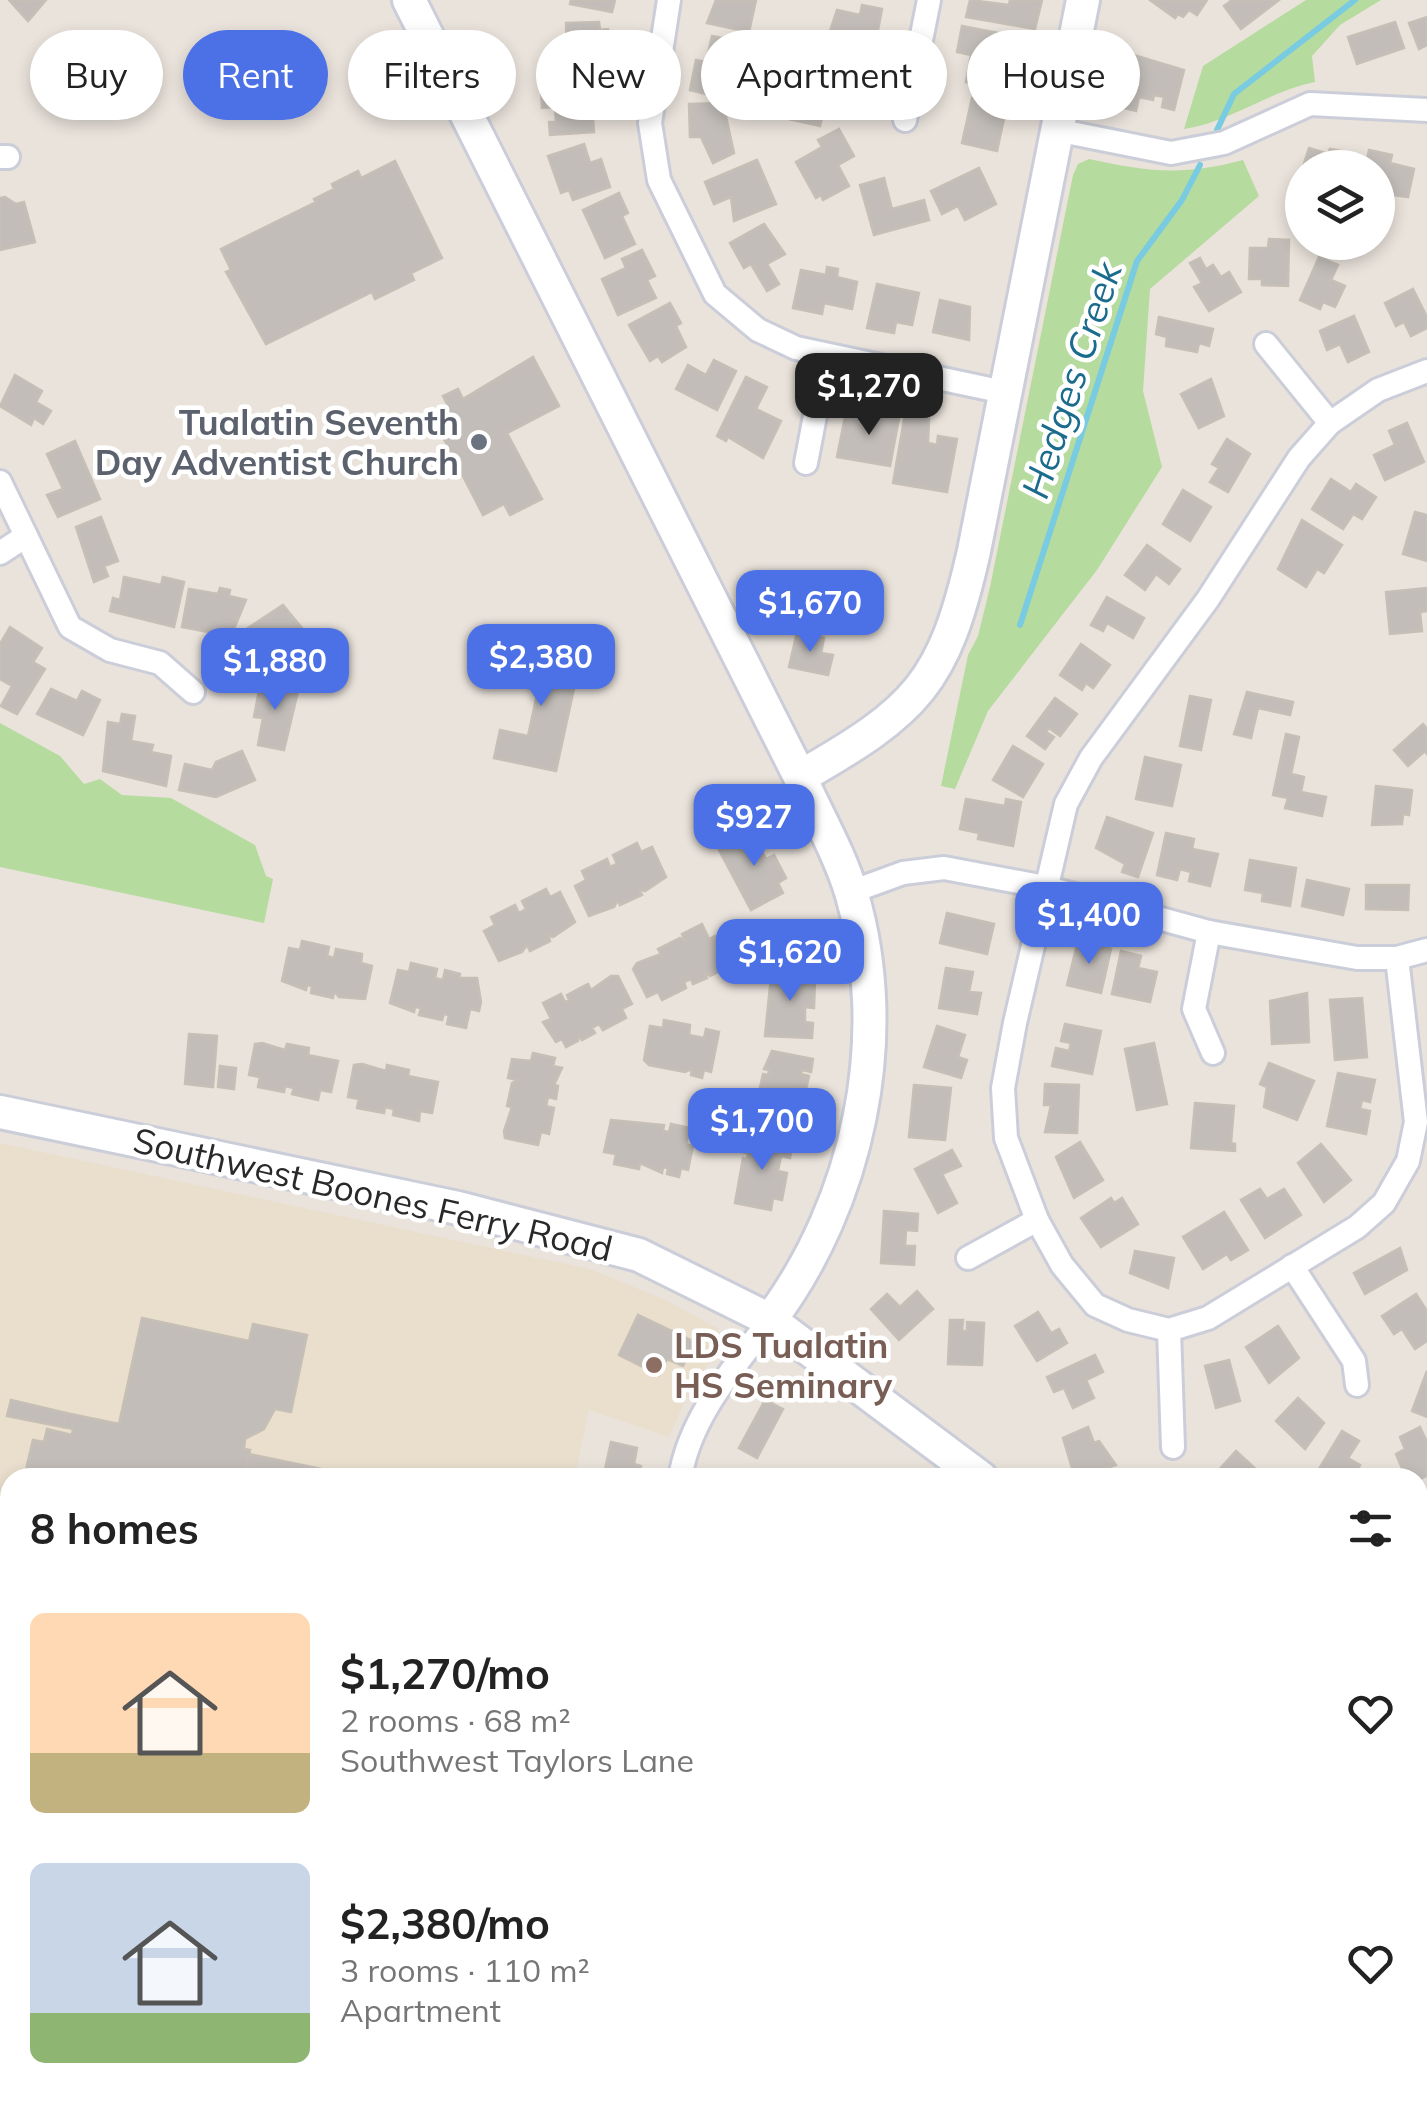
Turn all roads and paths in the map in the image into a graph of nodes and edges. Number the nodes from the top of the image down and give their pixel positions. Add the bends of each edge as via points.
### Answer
1 (409, 0) edge
2 (670, 0) edge
3 (929, 0) edge
4 (1083, 0) edge
5 (923, 30) edge
6 (1427, 110) edge
7 (1056, 130) junction
8 (1266, 344) dead end
9 (826, 358) junction
10 (1427, 371) edge
11 (1004, 392) junction
12 (1330, 423) junction
13 (806, 463) dead end
14 (0, 482) edge
15 (26, 536) junction
16 (0, 553) edge
17 (193, 692) dead end
18 (800, 777) junction
19 (1045, 887) junction
20 (852, 892) junction
21 (1209, 932) junction
22 (1427, 950) edge
23 (1398, 958) junction
24 (1213, 1053) dead end
25 (0, 1112) edge
26 (1037, 1220) junction
27 (968, 1258) dead end
28 (1292, 1266) junction
29 (770, 1320) junction
30 (1169, 1330) junction
31 (1357, 1386) dead end
32 (1173, 1447) dead end
33 (682, 1468) edge
34 (968, 1468) edge

1 - 18 street
2 - 9 street via 650,123 659,180 715,294 758,330
3 - 5 street
4 - 7 street
6 - 7 street via 1310,104 1224,143 1170,153
7 - 11 street
8 - 12 street
9 - 11 street
9 - 13 street
10 - 12 street via 1378,390
11 - 18 street via 962,604 940,664 902,712
12 - 19 street via 1280,484 1208,599 1091,758 1066,804
14 - 15 street
15 - 16 street
15 - 17 street via 70,628 110,650 160,664
18 - 20 street
19 - 20 street via 929,868
19 - 21 street
19 - 26 street via 1004,1088 1006,1138
20 - 29 street via 869,989 864,1093 828,1224
21 - 23 street via 1357,958
21 - 24 street via 1194,1008
22 - 23 street
23 - 28 street via 1416,1122 1408,1161 1384,1203
25 - 29 street, Southwest Boones Ferry Road via 608,1244
26 - 27 street
26 - 30 street via 1095,1305
28 - 30 street via 1208,1318
28 - 31 street via 1354,1361
29 - 33 street via 704,1410
29 - 34 street, Southwest Boones Ferry Road
30 - 32 street

